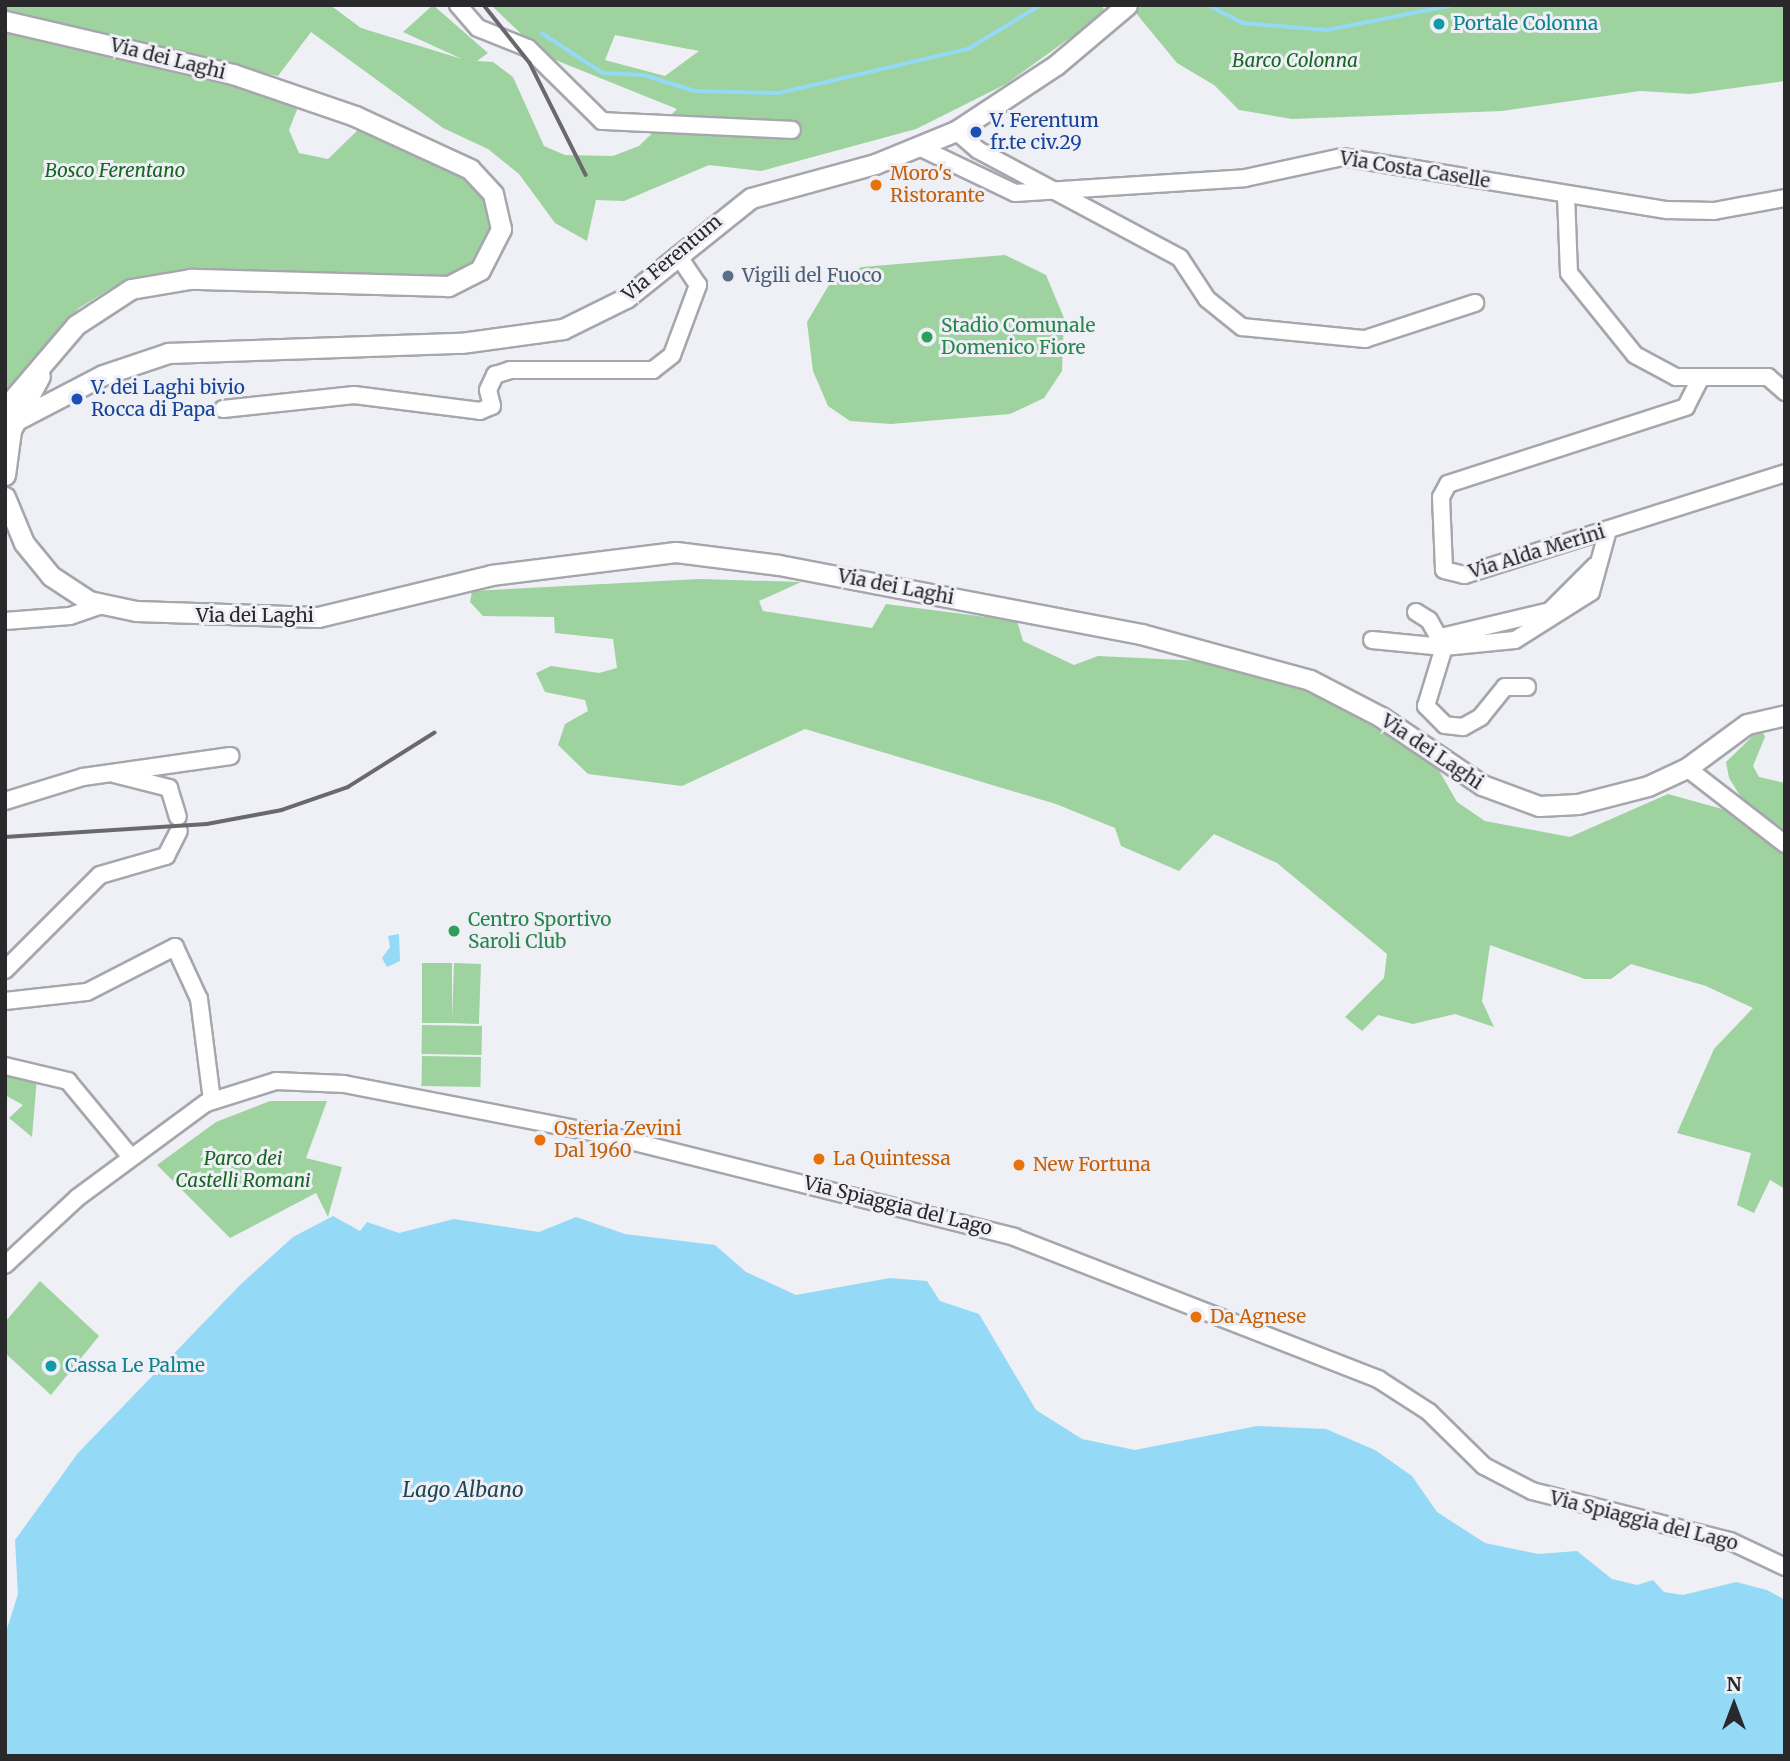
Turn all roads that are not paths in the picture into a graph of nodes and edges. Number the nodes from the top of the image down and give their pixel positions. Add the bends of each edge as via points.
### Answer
1 (458, 5) edge
2 (1127, 5) edge
3 (5, 20) edge
4 (792, 130) dead end
5 (956, 131) junction
6 (919, 147) junction
7 (1056, 189) junction
8 (1566, 195) junction
9 (1785, 198) edge
10 (678, 255) junction
11 (1475, 303) dead end
12 (62, 338) junction
13 (41, 374) junction
14 (1785, 375) edge
15 (1768, 377) junction
16 (1700, 379) junction
17 (70, 392) junction
18 (1785, 392) edge
19 (47, 404) junction
20 (223, 409) dead end
21 (8, 411) edge
22 (6, 465) edge
23 (1785, 472) edge
24 (5, 475) edge
25 (5, 497) edge
26 (1608, 530) junction
27 (102, 605) junction
28 (1416, 612) dead end
29 (5, 621) edge
30 (1372, 639) dead end
31 (1444, 642) junction
32 (1527, 687) dead end
33 (1785, 715) edge
34 (230, 756) dead end
35 (1687, 768) junction
36 (104, 773) junction
37 (5, 801) edge
38 (1785, 844) edge
39 (5, 970) edge
40 (5, 1001) edge
41 (5, 1066) edge
42 (212, 1100) junction
43 (130, 1156) junction
44 (5, 1265) edge
45 (1785, 1567) edge

1 - 4 street via 478,28 528,48 602,121
2 - 5 main road, Via Ferentum via 1056,65
3 - 12 main road, Via dei Laghi via 233,74 345,112 465,165 490,190 500,216 495,252 473,278 456,284 166,281 115,296
5 - 6 main road, Via Ferentum
5 - 7 street via 978,150
6 - 7 street, Via Costa Caselle via 1006,190
6 - 10 main road, Via Ferentum via 751,198
7 - 8 street, Via Costa Caselle via 1245,178 1342,157
7 - 11 street via 1180,258 1223,316 1254,331 1365,339
8 - 9 street, Via Costa Caselle via 1687,212
8 - 16 street via 1566,257 1574,282 1646,364 1670,376
10 - 17 main road, Via Ferentum via 617,303 542,335 186,350 130,363
10 - 20 street via 698,285 672,355 653,370 510,370 495,375 488,390 492,406 480,411 354,395
12 - 13 main road, Via dei Laghi
12 - 21 main road, Via dei Laghi
13 - 17 main road via 51,392
13 - 21 main road, Via dei Laghi
14 - 15 street
15 - 16 street
15 - 18 street
16 - 26 street, Via Alda Merini via 1688,406 1458,479 1442,492 1442,562 1452,575
17 - 19 main road, Via Ferentum
19 - 21 main road, Via Ferentum
19 - 22 main road
21 - 22 main road, Via dei Laghi
22 - 24 main road, Via dei Laghi
23 - 26 street, Via Alda Merini
25 - 27 main road, Via dei Laghi via 35,559 72,593
26 - 31 street via 1591,592 1539,629 1509,642
27 - 29 street via 69,616
27 - 35 main road, Via dei Laghi via 186,616 318,617 491,575 642,554 711,554 1141,634 1272,666 1362,706 1482,785 1524,803 1598,800
28 - 31 street via 1429,620
30 - 31 street
31 - 32 street via 1426,702 1445,725 1472,723 1506,686
33 - 35 main road, Via dei Laghi via 1747,724
34 - 36 street
35 - 38 street
36 - 37 street
36 - 39 street via 170,788 178,824 166,856 102,873
40 - 42 street via 87,992 175,947 199,999
41 - 43 street via 68,1081
42 - 43 street, Via Spiaggia del Lago
42 - 45 street, Via Spiaggia del Lago via 276,1081 344,1084 606,1135 995,1231 1378,1378 1429,1412 1484,1466 1532,1492 1735,1543
43 - 44 street, Via Spiaggia del Lago

